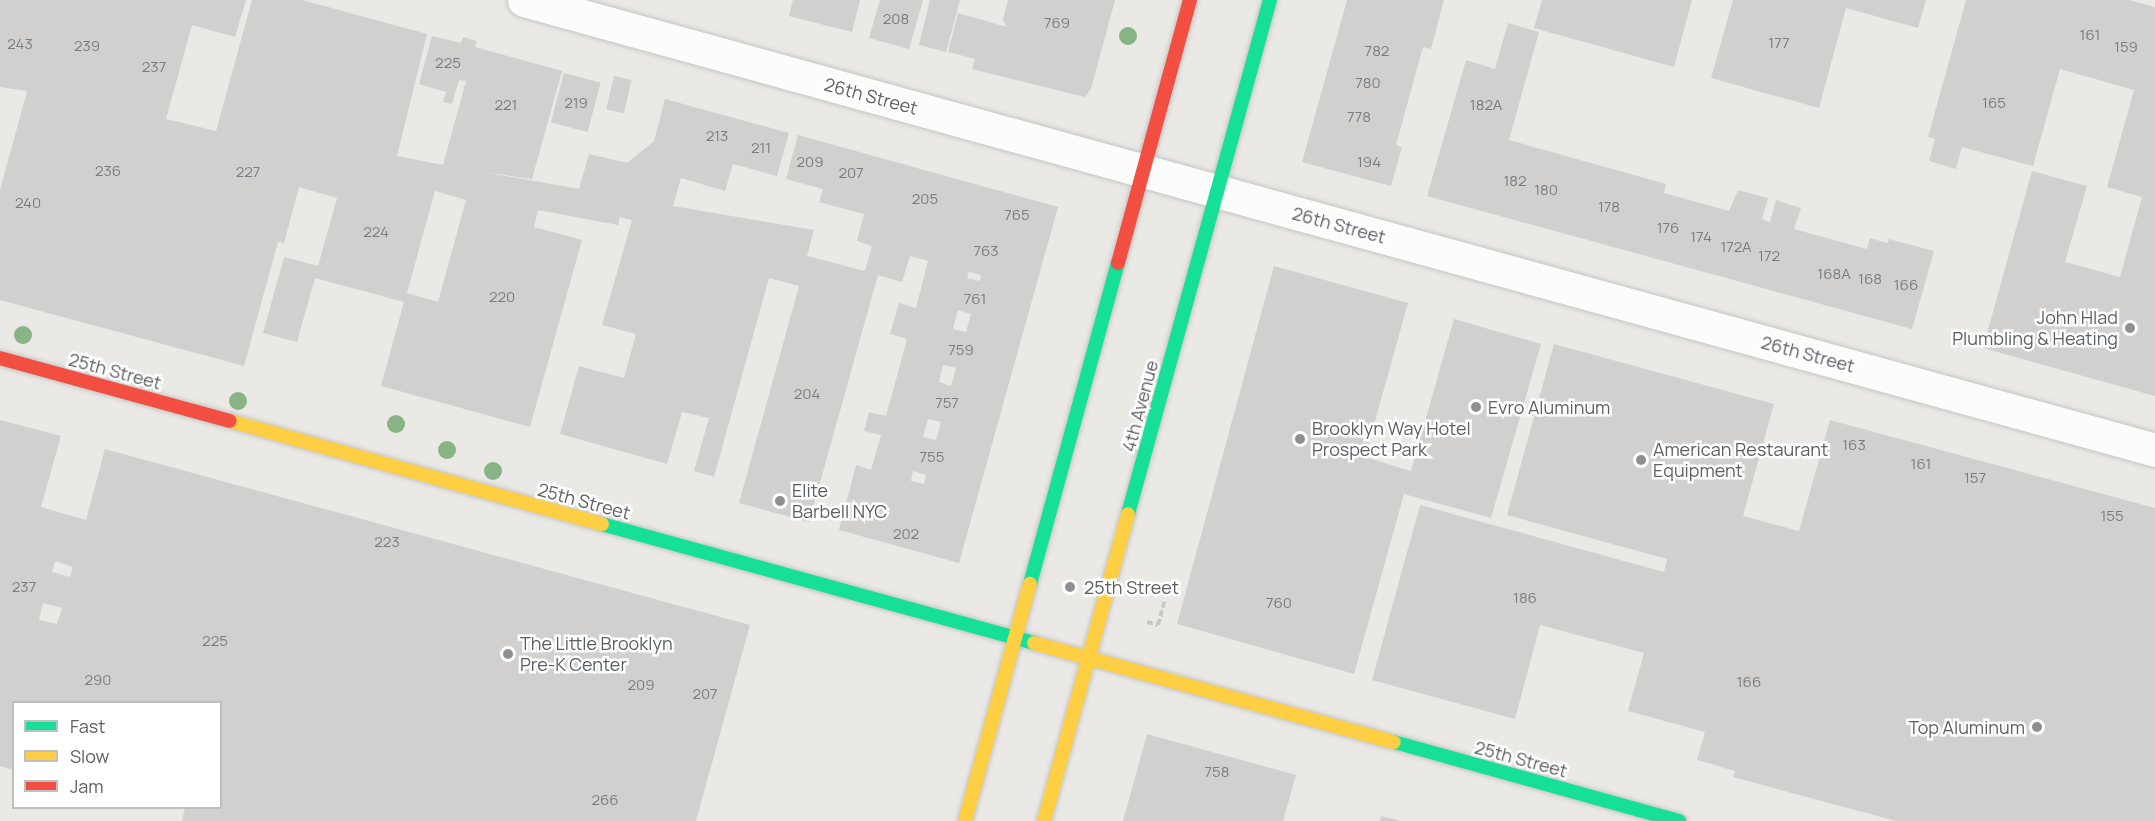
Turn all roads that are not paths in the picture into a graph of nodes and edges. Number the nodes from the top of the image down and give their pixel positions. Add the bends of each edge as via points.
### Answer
1 (524, 0) edge
2 (1190, 0) edge
3 (1270, 0) edge
4 (1143, 171) junction
5 (1217, 191) junction
6 (0, 358) edge
7 (2155, 450) edge
8 (1015, 637) junction
9 (1089, 657) junction
10 (964, 821) edge
11 (1044, 821) edge
12 (1679, 821) edge

1 - 4 street, 26th Street
2 - 4 street
3 - 5 street, 4th Avenue
4 - 5 street, 26th Street
4 - 8 street
5 - 7 street, 26th Street
5 - 9 street, 4th Avenue
6 - 8 street, 25th Street
8 - 9 street, 25th Street
8 - 10 street
9 - 11 street, 4th Avenue
9 - 12 street, 25th Street

